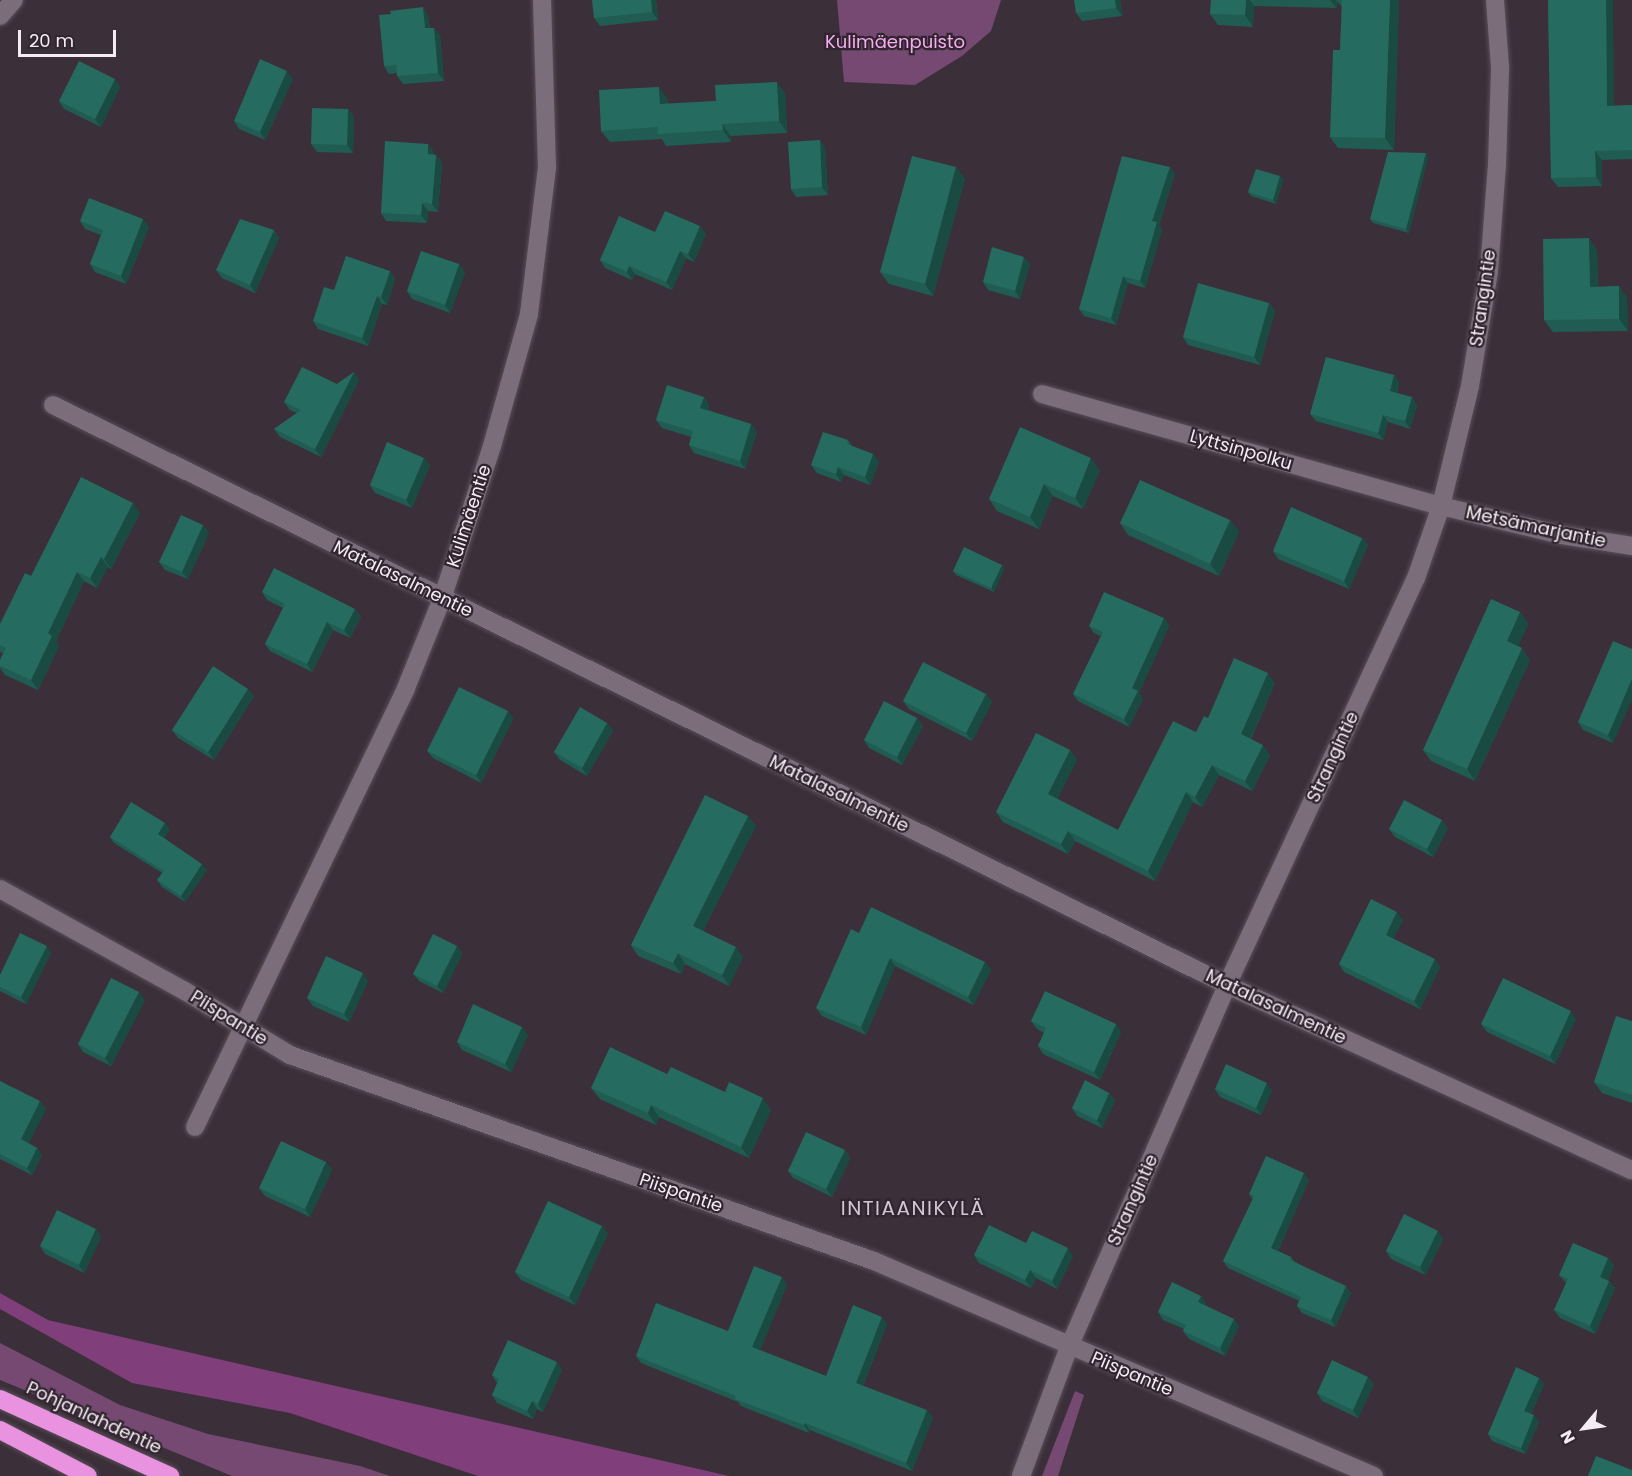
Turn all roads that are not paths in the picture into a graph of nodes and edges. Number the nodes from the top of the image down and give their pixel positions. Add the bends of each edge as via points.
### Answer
1 (14, 0) edge
2 (542, 0) edge
3 (1495, 0) edge
4 (0, 16) edge
5 (1042, 394) dead end
6 (53, 405) dead end
7 (1441, 506) junction
8 (1632, 546) edge
9 (442, 599) junction
10 (0, 890) edge
11 (1227, 985) junction
12 (243, 1027) junction
13 (195, 1127) dead end
14 (1632, 1170) edge
15 (1069, 1347) junction
16 (0, 1399) edge
17 (0, 1430) edge
18 (88, 1476) edge
19 (170, 1476) edge
20 (1021, 1476) edge
21 (1374, 1476) edge

1 - 4 street
2 - 9 street, Kulimäentie via 547,168 529,314 492,446
3 - 7 street, Strangintie via 1500,67 1489,272 1470,386
5 - 7 street, Lyttsinpolku
6 - 9 street, Matalasalmentie
7 - 8 street, Metsämarjantie via 1562,535
7 - 11 street, Strangintie via 1416,578
9 - 11 street, Matalasalmentie
9 - 12 street, Kulimäentie via 406,688
10 - 12 street, Piispantie
11 - 14 street, Matalasalmentie
11 - 15 street, Strangintie
12 - 13 street, Kulimäentie
12 - 15 street, Piispantie via 290,1055 874,1261
15 - 20 street, Strangintie
15 - 21 street, Piispantie
16 - 19 highway, Pohjanlahdentie
17 - 18 highway

